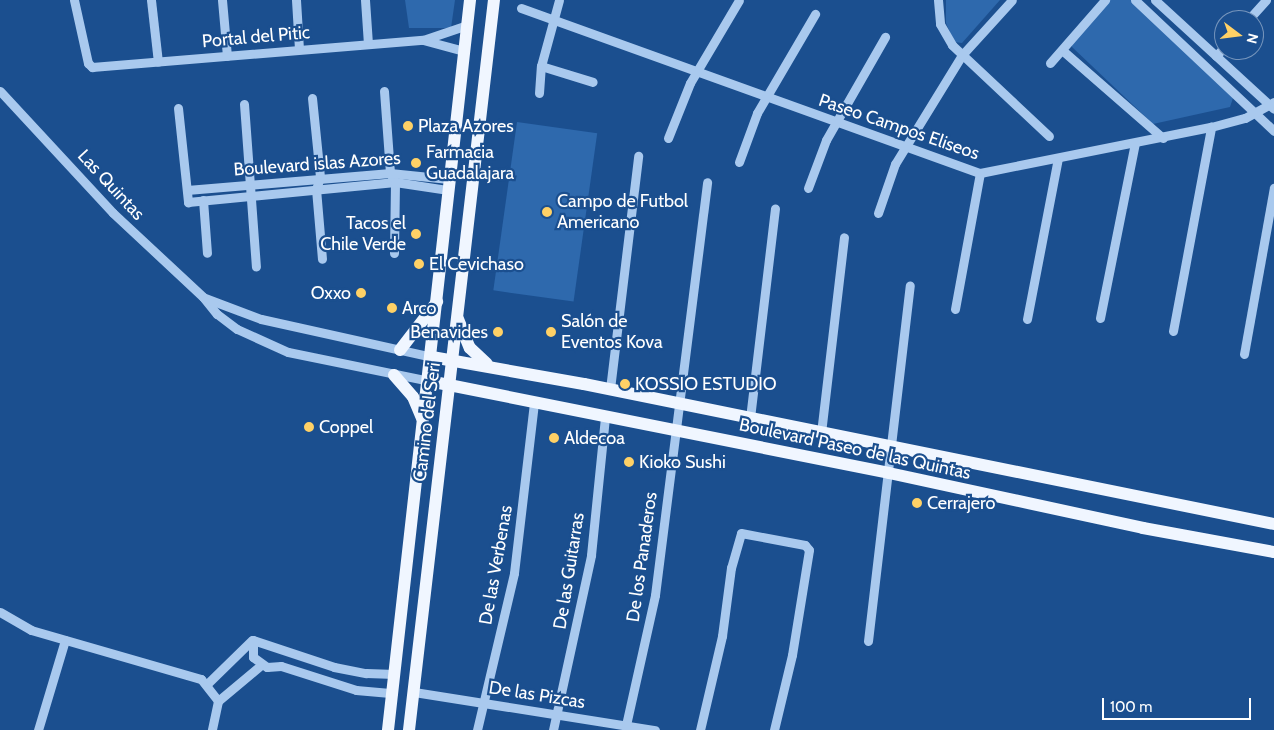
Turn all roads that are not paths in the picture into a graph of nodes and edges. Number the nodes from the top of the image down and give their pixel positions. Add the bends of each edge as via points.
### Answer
1 (74, 0) edge
2 (151, 0) edge
3 (222, 0) edge
4 (296, 0) edge
5 (365, 0) edge
6 (470, 0) edge
7 (494, 0) edge
8 (559, 0) edge
9 (739, 0) edge
10 (1012, 0) edge
11 (1105, 0) edge
12 (1134, 0) edge
13 (1266, 0) edge
14 (935, 1) edge
15 (1161, 2) edge
16 (520, 8) dead end
17 (1257, 10) edge
18 (816, 14) dead end
19 (552, 18) junction
20 (467, 25) junction
21 (885, 37) dead end
22 (423, 40) junction
23 (368, 44) junction
24 (299, 50) junction
25 (1062, 50) junction
26 (464, 51) junction
27 (1214, 54) edge
28 (962, 55) junction
29 (227, 56) junction
30 (1221, 60) edge
31 (158, 62) junction
32 (1050, 63) dead end
33 (541, 66) junction
34 (697, 73) junction
35 (592, 82) dead end
36 (0, 91) edge
37 (384, 91) dead end
38 (540, 93) dead end
39 (312, 98) dead end
40 (768, 98) junction
41 (244, 104) dead end
42 (1273, 106) edge
43 (178, 108) dead end
44 (1255, 113) junction
45 (838, 123) junction
46 (1211, 127) junction
47 (1274, 131) edge
48 (1049, 136) dead end
49 (668, 138) dead end
50 (1163, 138) junction
51 (1135, 143) junction
52 (905, 149) junction
53 (638, 156) dead end
54 (1058, 158) junction
55 (739, 162) dead end
56 (390, 172) junction
57 (980, 174) junction
58 (320, 177) junction
59 (395, 182) junction
60 (707, 182) dead end
61 (251, 184) junction
62 (449, 184) junction
63 (808, 188) dead end
64 (1274, 188) edge
65 (316, 189) junction
66 (187, 190) junction
67 (252, 195) junction
68 (203, 200) junction
69 (775, 208) dead end
70 (878, 212) dead end
71 (844, 237) dead end
72 (207, 253) dead end
73 (394, 253) dead end
74 (322, 259) dead end
75 (256, 267) dead end
76 (910, 285) dead end
77 (203, 297) junction
78 (437, 302) junction
79 (954, 309) dead end
80 (458, 318) junction
81 (1100, 318) dead end
82 (1027, 319) dead end
83 (1173, 331) dead end
84 (400, 350) junction
85 (1244, 354) dead end
86 (432, 357) junction
87 (452, 360) junction
88 (489, 365) junction
89 (394, 375) junction
90 (429, 381) junction
91 (450, 386) junction
92 (610, 389) junction
93 (534, 403) junction
94 (680, 404) junction
95 (605, 416) junction
96 (750, 418) junction
97 (423, 420) junction
98 (676, 430) junction
99 (821, 433) junction
100 (893, 446) junction
101 (888, 473) junction
102 (1274, 524) edge
103 (1274, 552) edge
104 (0, 612) edge
105 (65, 640) junction
106 (252, 640) junction
107 (868, 641) dead end
108 (286, 651) junction
109 (261, 665) junction
110 (281, 666) junction
111 (334, 667) junction
112 (395, 674) junction
113 (330, 683) junction
114 (207, 684) junction
115 (414, 692) junction
116 (393, 693) junction
117 (218, 701) junction
118 (484, 702) junction
119 (556, 714) junction
120 (626, 725) junction
121 (38, 730) edge
122 (212, 730) edge
123 (388, 730) edge
124 (409, 730) edge
125 (477, 730) edge
126 (553, 730) edge
127 (655, 730) edge
128 (700, 730) edge
129 (774, 730) edge

1 - 31 street, Portal del Pitic via 88,64 92,67
2 - 31 street
3 - 29 street
4 - 24 street
5 - 23 street
6 - 20 main road, Camino del Seri
7 - 80 main road, Camino del Seri
8 - 19 street
9 - 34 street
10 - 28 street
11 - 25 street
12 - 44 street
13 - 17 street
14 - 28 street via 944,35
15 - 27 street
16 - 19 street, Paseo Campos Eliseos
18 - 40 street
19 - 33 street
19 - 34 street, Paseo Campos Eliseos
20 - 22 street, Portal del Pitic
20 - 26 main road, Camino del Seri
21 - 45 street
22 - 23 street, Portal del Pitic
22 - 26 street, Portal del Pitic
23 - 24 street, Portal del Pitic
24 - 29 street, Portal del Pitic
25 - 32 street
25 - 50 street
26 - 62 main road, Camino del Seri
28 - 48 street
28 - 52 street
29 - 31 street, Portal del Pitic
30 - 42 street
33 - 35 street
33 - 38 street
34 - 40 street, Paseo Campos Eliseos
34 - 49 street
36 - 77 street, Las Quintas via 113,213
37 - 56 street
39 - 58 street
40 - 45 street, Paseo Campos Eliseos
40 - 55 street via 753,121
41 - 61 street
42 - 44 street, Paseo Campos Eliseos
43 - 66 street
44 - 46 street, Paseo Campos Eliseos
44 - 47 street
45 - 52 street, Paseo Campos Eliseos
45 - 63 street via 826,140
46 - 50 street, Paseo Campos Eliseos
46 - 83 street
50 - 51 street, Paseo Campos Eliseos
51 - 54 street, Paseo Campos Eliseos
51 - 81 street
52 - 57 street, Paseo Campos Eliseos
52 - 70 street via 895,164
53 - 92 street
54 - 57 street, Paseo Campos Eliseos
54 - 82 street
56 - 58 street, Boulevard islas Azores
56 - 59 street
56 - 62 street, Boulevard islas Azores
57 - 79 street
58 - 61 street, Boulevard islas Azores
58 - 65 street
59 - 62 street, Boulevard islas Azores
59 - 65 street, Boulevard islas Azores
59 - 73 street
60 - 94 street, De los Panaderos
61 - 66 street, Boulevard islas Azores
61 - 67 street
62 - 78 main road, Camino del Seri
64 - 85 street
65 - 67 street, Boulevard islas Azores
65 - 74 street
66 - 68 street, Boulevard islas Azores via 188,202
67 - 68 street, Boulevard islas Azores
67 - 75 street
68 - 72 street
69 - 96 street
71 - 99 street
76 - 100 street
77 - 84 street, Las Quintas via 261,319
77 - 89 street, Las Quintas via 227,322 265,343 311,358
78 - 84 main road
78 - 86 main road, Camino del Seri
80 - 87 main road, Camino del Seri
80 - 88 main road via 470,348
84 - 86 street, Las Quintas
86 - 87 main road, Boulevard Paseo de las Quintas
86 - 90 main road, Camino del Seri
87 - 88 main road, Boulevard Paseo de las Quintas
87 - 91 main road, Camino del Seri
88 - 92 main road, Boulevard Paseo de las Quintas
89 - 90 street, Las Quintas
89 - 97 main road via 413,397
90 - 91 main road, Boulevard Paseo de las Quintas
90 - 97 main road, Camino del Seri
91 - 93 main road, Boulevard Paseo de las Quintas
91 - 115 main road, Camino del Seri
92 - 94 main road, Boulevard Paseo de las Quintas
93 - 95 main road, Boulevard Paseo de las Quintas
93 - 118 street, De las Verbenas via 514,573
94 - 96 main road, Boulevard Paseo de las Quintas
94 - 98 street, De los Panaderos
95 - 98 main road, Boulevard Paseo de las Quintas
95 - 119 street, De las Guitarras via 592,555
96 - 99 main road, Boulevard Paseo de las Quintas
97 - 112 main road, Camino del Seri
98 - 101 main road, Boulevard Paseo de las Quintas
98 - 120 street, De los Panaderos via 655,595
99 - 100 main road, Boulevard Paseo de las Quintas
100 - 101 street
100 - 102 main road, Boulevard Paseo de las Quintas
101 - 103 main road, Boulevard Paseo de las Quintas via 1143,528
101 - 107 street
104 - 105 street via 31,630
105 - 114 street via 191,675
105 - 121 street
106 - 108 street
106 - 109 street via 251,652
106 - 114 street
108 - 110 street
108 - 111 street
109 - 110 street
109 - 117 street
110 - 113 street
111 - 112 street
111 - 113 street
112 - 116 main road, Camino del Seri
113 - 116 street via 356,690
114 - 117 street
115 - 118 street, De las Pizcas
115 - 124 main road, Camino del Seri
116 - 123 main road, Camino del Seri
117 - 122 street
118 - 119 street, De las Pizcas
118 - 125 street, De las Verbenas
119 - 120 street, De las Pizcas
119 - 126 street, De las Guitarras
120 - 127 street, De las Pizcas
128 - 129 street via 722,636 731,568 741,533 805,545 809,550 792,655

